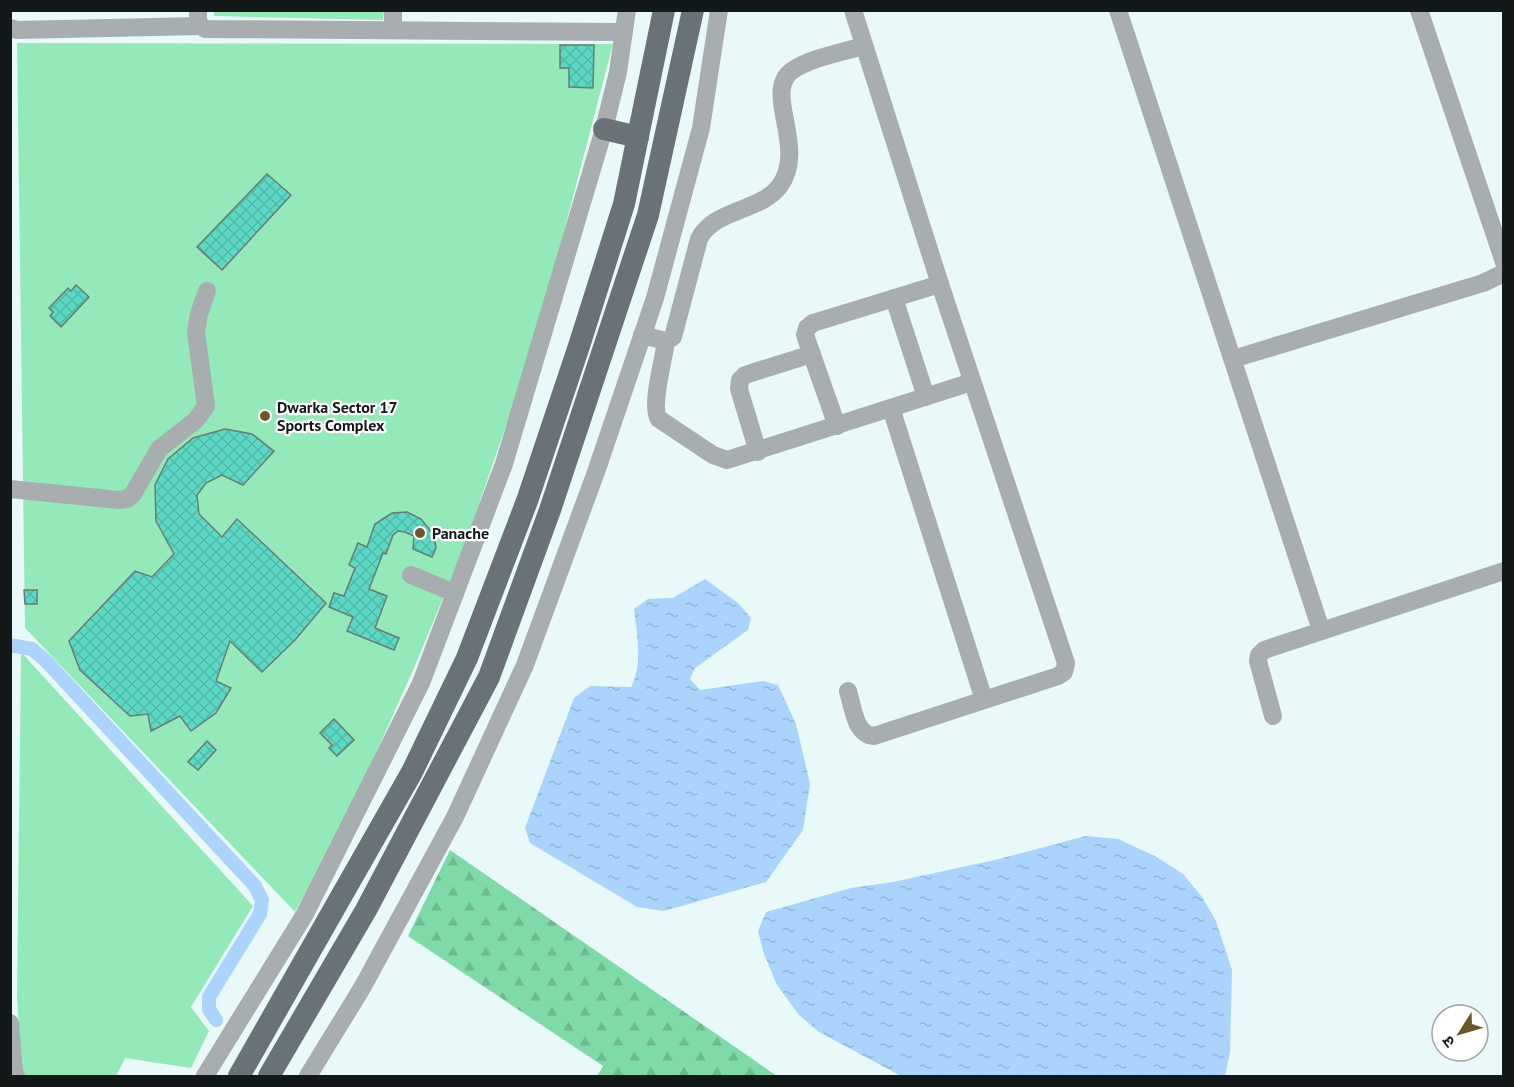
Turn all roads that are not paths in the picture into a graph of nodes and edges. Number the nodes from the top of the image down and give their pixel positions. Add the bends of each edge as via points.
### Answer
1 (627, 10) edge
2 (664, 10) edge
3 (693, 10) edge
4 (719, 10) edge
5 (853, 10) edge
6 (1118, 10) edge
7 (1419, 10) edge
8 (199, 18) edge
9 (393, 20) edge
10 (10, 28) edge
11 (624, 32) junction
12 (863, 46) junction
13 (604, 129) junction
14 (638, 137) junction
15 (1503, 262) edge
16 (1503, 273) edge
17 (940, 284) junction
18 (207, 291) dead end
19 (894, 298) junction
20 (642, 335) junction
21 (666, 340) junction
22 (812, 354) junction
23 (1233, 359) junction
24 (972, 382) junction
25 (926, 397) junction
26 (891, 408) junction
27 (837, 426) junction
28 (758, 452) junction
29 (10, 489) edge
30 (1503, 571) edge
31 (411, 575) dead end
32 (455, 593) junction
33 (1321, 630) junction
34 (848, 692) dead end
35 (984, 700) junction
36 (1273, 716) dead end
37 (10, 1023) edge
38 (16, 1077) edge
39 (205, 1077) edge
40 (239, 1077) edge
41 (269, 1077) edge
42 (308, 1077) edge

1 - 11 street
2 - 14 main road
3 - 41 main road via 648,215 550,510 489,677 366,910
4 - 20 street via 701,128
5 - 12 street
6 - 23 street
7 - 15 street
8 - 9 street via 205,29
8 - 10 street
9 - 11 street
11 - 13 street
12 - 17 street
12 - 21 street via 804,64 786,76 781,90 790,148 787,172 772,194 719,220 702,234 674,337
13 - 14 main road
13 - 32 street via 504,464
14 - 40 main road via 624,204 579,346 527,501 467,658 406,783
16 - 23 street via 1483,283
17 - 19 street
17 - 24 street
18 - 29 street via 196,332 206,406 196,420 159,449 130,497 124,500
19 - 22 street via 813,323 805,335
19 - 25 street
20 - 21 street
20 - 42 street via 525,665 454,817 362,988
21 - 28 street via 655,396 659,419 722,459 734,460
22 - 27 street
22 - 28 street via 745,375 740,380
23 - 33 street
24 - 25 street
24 - 35 street via 1066,663 1064,672 1058,676
25 - 26 street
26 - 27 street
26 - 35 street
27 - 28 street
30 - 33 street
31 - 32 street
32 - 39 street via 421,684 305,914
33 - 36 street via 1259,655
34 - 35 street via 860,731 866,736
37 - 38 street

